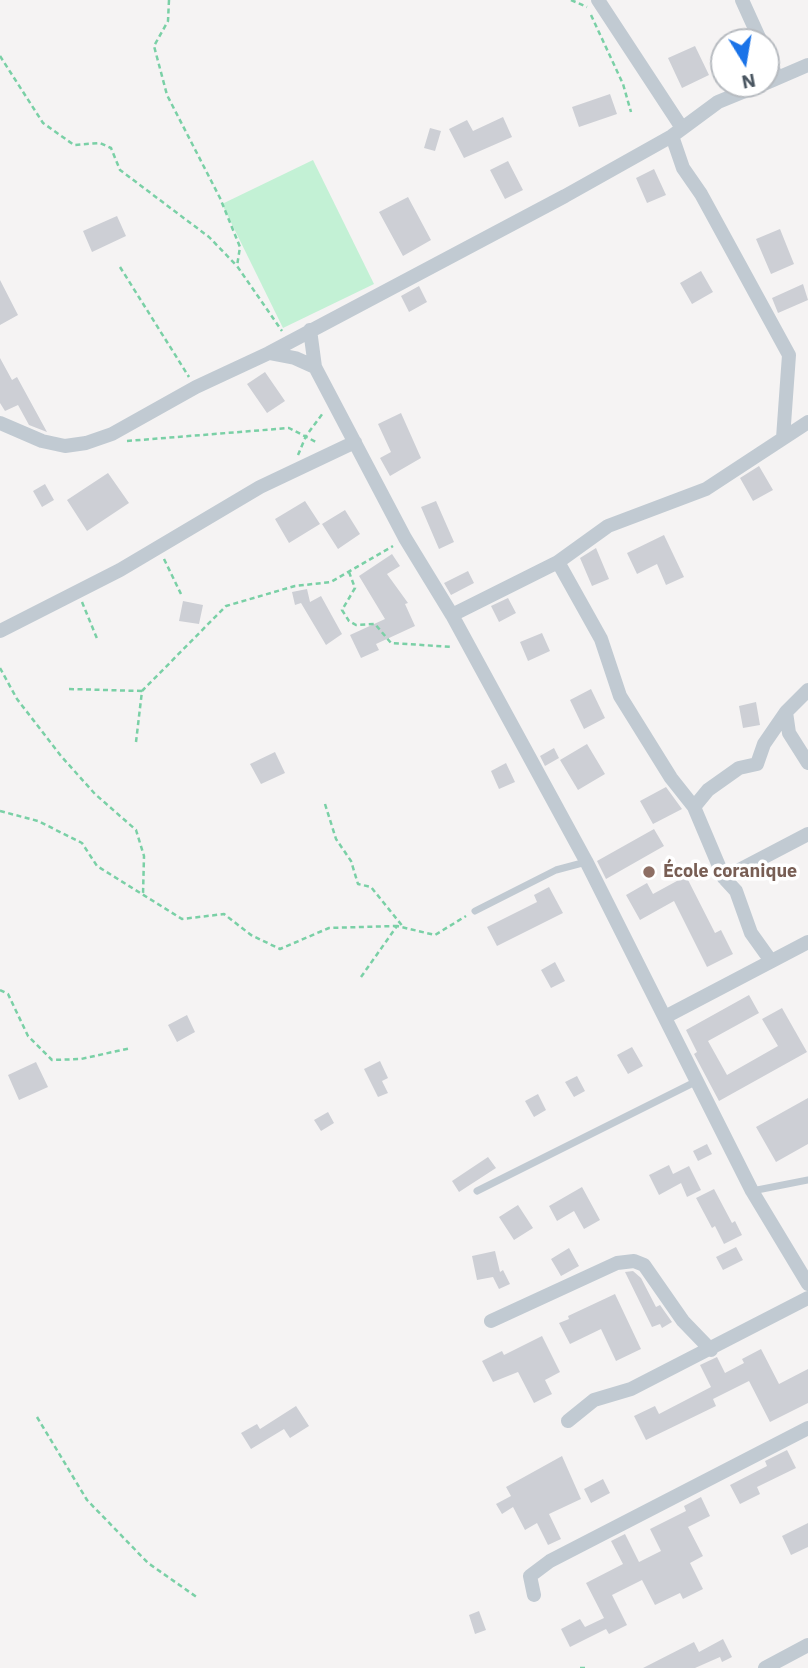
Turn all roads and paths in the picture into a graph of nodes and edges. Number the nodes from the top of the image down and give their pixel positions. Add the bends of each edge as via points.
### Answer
1 (169, 0) edge
2 (571, 0) edge
3 (598, 0) edge
4 (742, 0) edge
5 (755, 28) edge
6 (0, 56) edge
7 (808, 65) edge
8 (780, 77) edge
9 (728, 98) edge
10 (631, 112) dead end
11 (677, 132) junction
12 (237, 266) junction
13 (120, 267) dead end
14 (310, 330) junction
15 (288, 340) junction
16 (269, 353) junction
17 (315, 367) junction
18 (196, 387) junction
19 (334, 399) junction
20 (808, 422) edge
21 (0, 423) edge
22 (112, 434) junction
23 (306, 436) junction
24 (783, 438) junction
25 (355, 442) junction
26 (334, 452) junction
27 (292, 472) junction
28 (405, 538) junction
29 (159, 547) junction
30 (558, 562) junction
31 (349, 572) junction
32 (78, 591) junction
33 (181, 594) dead end
34 (453, 615) junction
35 (0, 631) edge
36 (97, 641) dead end
37 (470, 648) junction
38 (0, 668) edge
39 (69, 689) dead end
40 (808, 690) edge
41 (142, 691) junction
42 (786, 712) junction
43 (136, 742) dead end
44 (808, 763) edge
45 (325, 804) dead end
46 (694, 807) junction
47 (0, 811) edge
48 (808, 834) edge
49 (586, 862) junction
50 (724, 878) junction
51 (143, 895) junction
52 (475, 911) joint
53 (397, 926) junction
54 (404, 928) junction
55 (808, 942) edge
56 (771, 961) junction
57 (361, 976) dead end
58 (0, 990) edge
59 (665, 1017) junction
60 (131, 1048) dead end
61 (697, 1082) junction
62 (808, 1180) edge
63 (477, 1191) dead end
64 (752, 1191) junction
65 (808, 1284) edge
66 (808, 1298) edge
67 (491, 1321) dead end
68 (711, 1350) junction
69 (37, 1417) dead end
70 (568, 1421) dead end
71 (808, 1428) edge
72 (534, 1595) dead end
73 (198, 1598) dead end
74 (808, 1645) edge
75 (580, 1668) edge
76 (588, 1668) edge
77 (765, 1668) edge

1 - 12 path via 168,21 155,46 167,95 220,198 240,247
2 - 10 path via 589,7
3 - 11 street
4 - 5 street
6 - 12 path via 43,123 74,145 100,143 111,148 120,170 209,237
7 - 8 street
9 - 11 street
11 - 14 street
11 - 24 street via 683,168 789,355
12 - 15 path
13 - 18 path
14 - 15 street
14 - 17 street
15 - 16 street
16 - 17 street
16 - 18 street
17 - 19 street
18 - 22 street
19 - 23 path
19 - 25 street
20 - 24 street
21 - 22 street via 65,446
22 - 23 path via 129,442 289,428
23 - 26 path
23 - 27 path
24 - 30 street via 706,489 608,526
25 - 26 street
25 - 28 street
26 - 27 street
27 - 29 street
28 - 31 path
28 - 34 street
29 - 32 street
29 - 33 path
30 - 34 street
30 - 46 street via 601,639 620,696 671,779
31 - 37 path via 355,588 342,610 349,621 375,624 391,643
31 - 41 path via 331,582 295,586 226,606
32 - 35 street
32 - 36 path
34 - 37 street
37 - 49 street
38 - 51 path via 17,699 61,756 136,830 144,856
39 - 41 path
40 - 42 street
41 - 43 path
42 - 44 street via 789,733
42 - 46 street via 764,744 757,764 739,768 708,790
45 - 54 path via 358,884 371,887
46 - 50 street
47 - 51 path via 38,821 82,843 97,866
48 - 50 street
49 - 52 lane via 556,870
49 - 59 street
50 - 56 street via 736,891 751,933
51 - 53 path via 182,919 224,914 280,949 328,928
52 - 54 path via 435,935
53 - 54 path
53 - 57 path
55 - 56 street
56 - 59 street
58 - 60 path via 8,994 27,1036 52,1060
59 - 61 street
61 - 63 lane
61 - 64 street
62 - 64 lane
64 - 65 street
66 - 68 street
67 - 68 street via 617,1263 634,1261 643,1265 683,1321
68 - 70 street via 631,1389 594,1400
69 - 73 path via 87,1500 148,1563
71 - 72 street via 550,1561 530,1576
74 - 77 street
75 - 76 path

